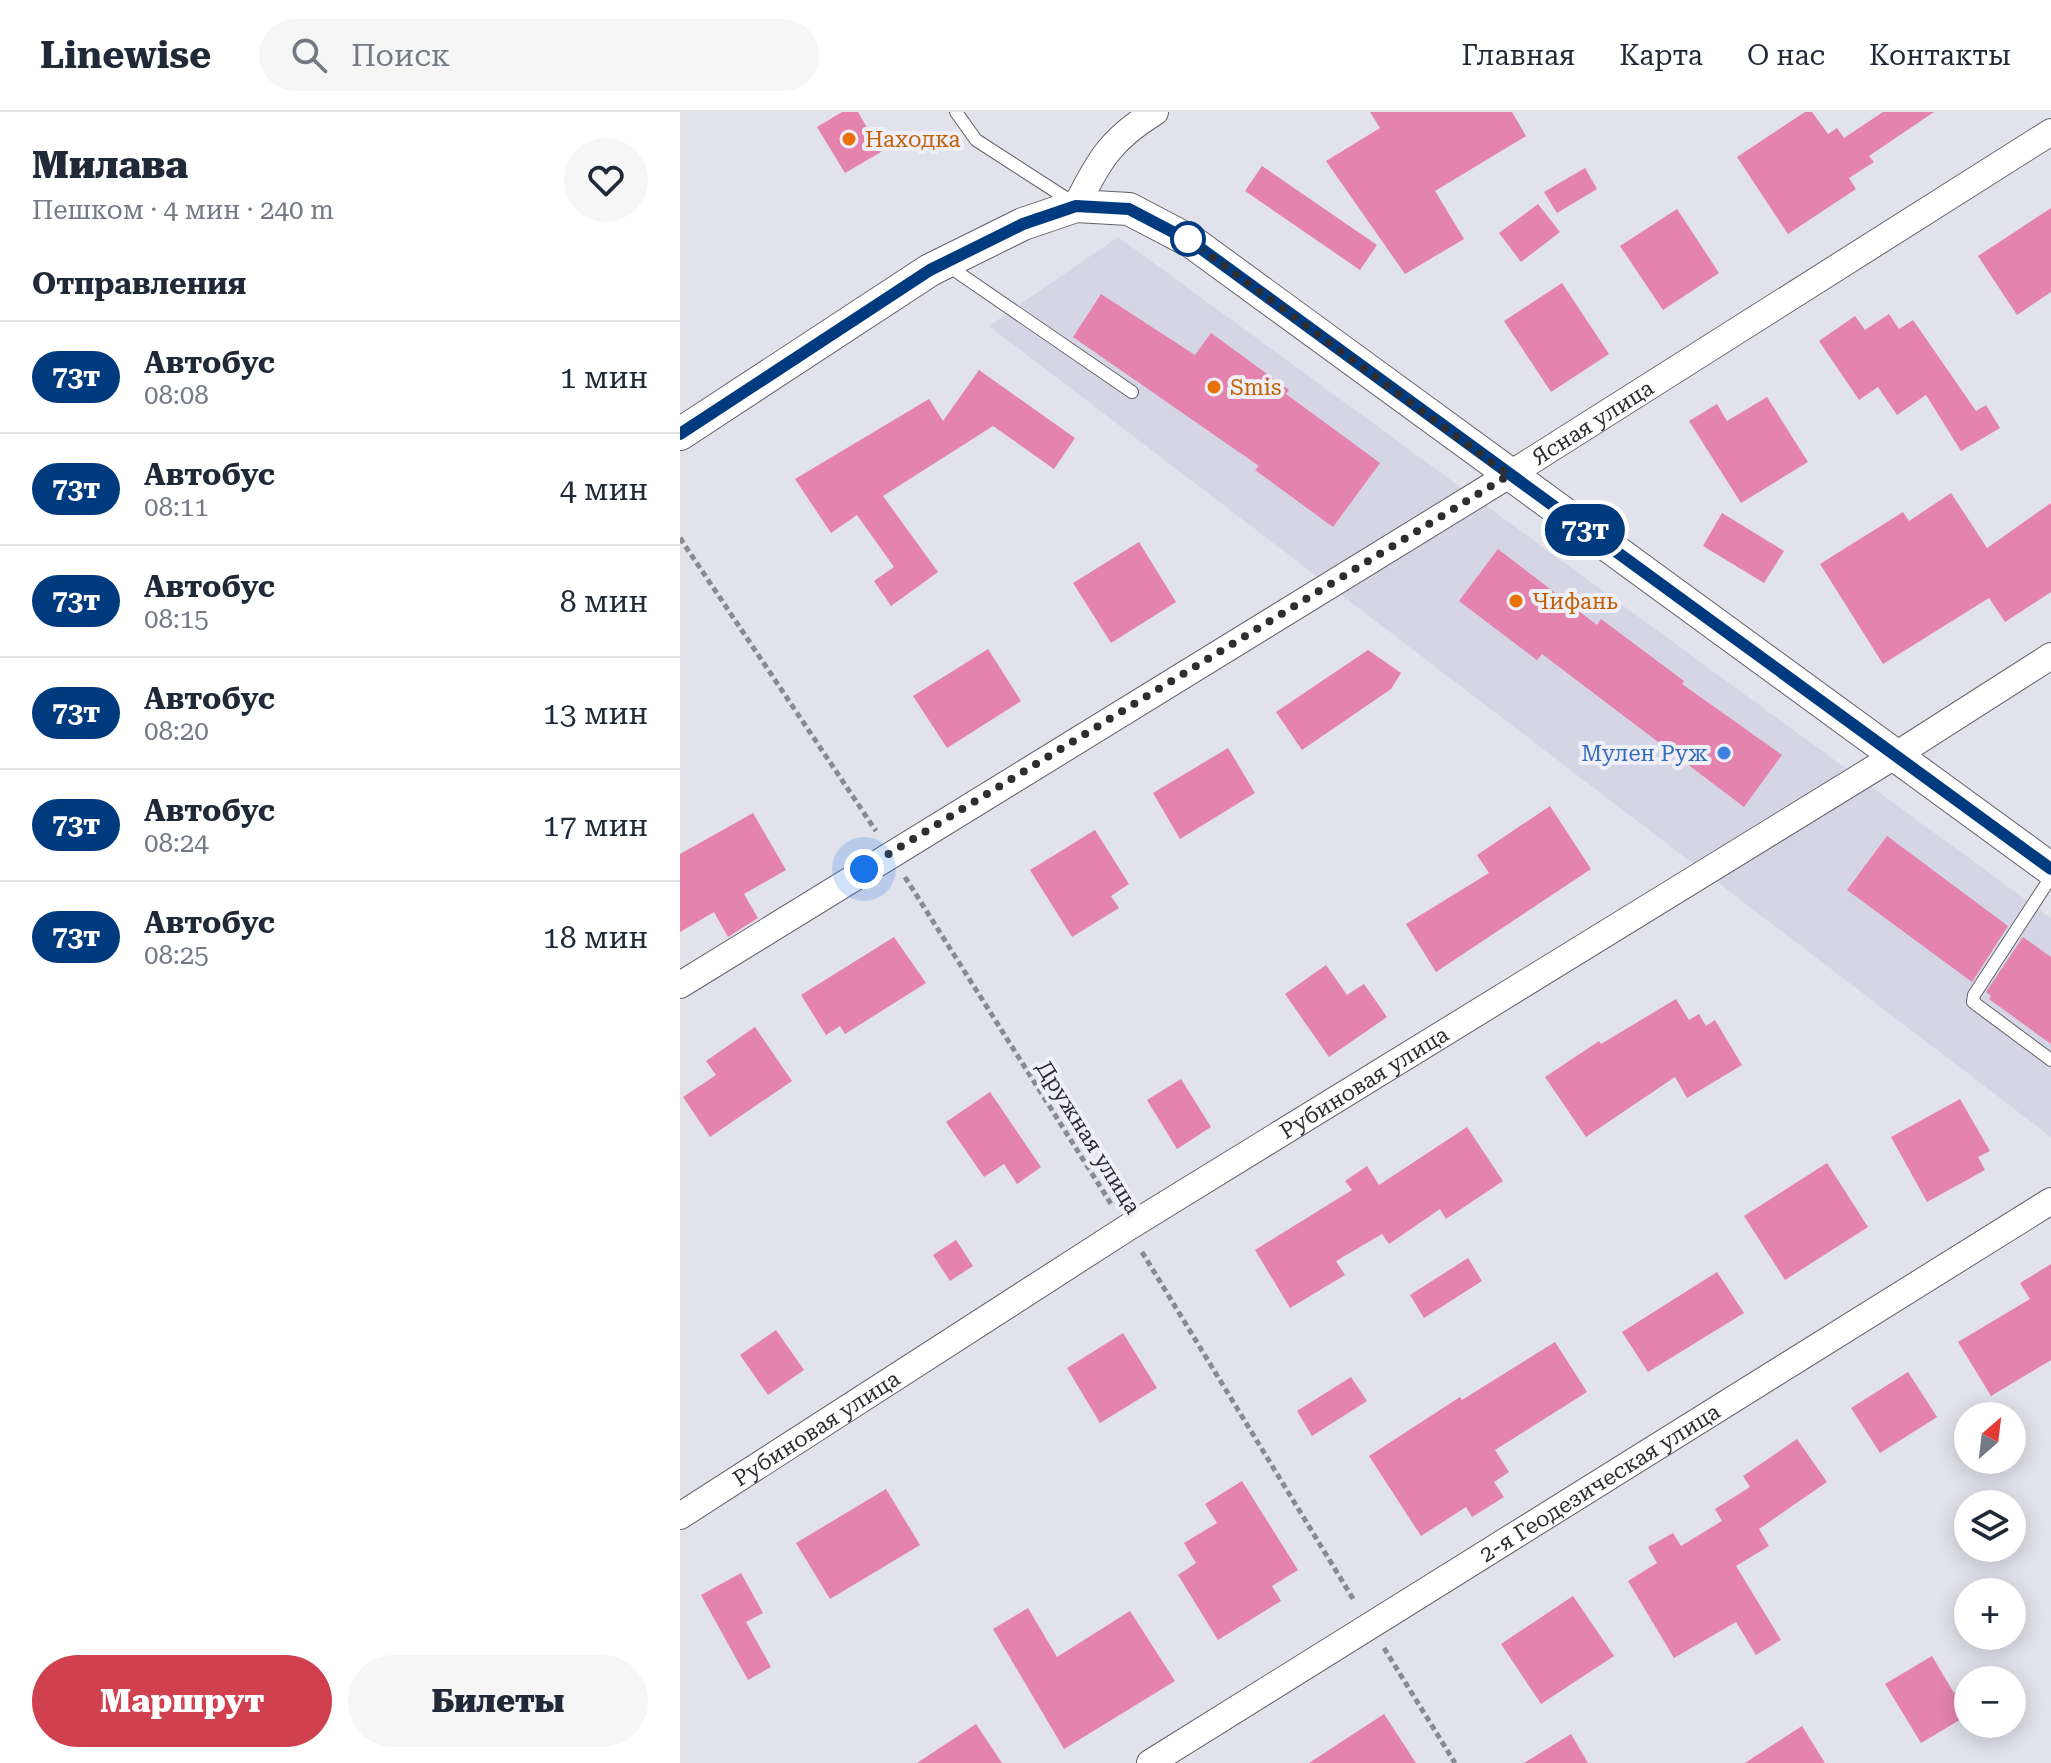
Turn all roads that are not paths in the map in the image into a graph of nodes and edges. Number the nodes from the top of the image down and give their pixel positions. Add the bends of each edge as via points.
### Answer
1 (956, 112) edge
2 (1155, 112) edge
3 (2051, 132) edge
4 (1076, 206) junction
5 (945, 263) junction
6 (1132, 392) dead end
7 (680, 434) edge
8 (1509, 475) junction
9 (2051, 656) edge
10 (1896, 755) junction
11 (2051, 869) edge
12 (2051, 877) edge
13 (680, 985) edge
14 (2051, 1060) edge
15 (2051, 1201) edge
16 (680, 1516) edge
17 (1150, 1763) edge

1 - 4 lane via 976,140
2 - 4 street via 1100,157
3 - 8 street, Ясная улица
4 - 5 street via 1023,224
4 - 8 street via 1129,209 1192,242
5 - 6 lane
5 - 7 street
8 - 10 street
8 - 13 street, Ясная улица
9 - 10 street, Рубиновая улица
10 - 11 street
10 - 16 street, Рубиновая улица via 1127,1228
12 - 14 lane via 1973,1002
15 - 17 street, 2-я Геодезическая улица

